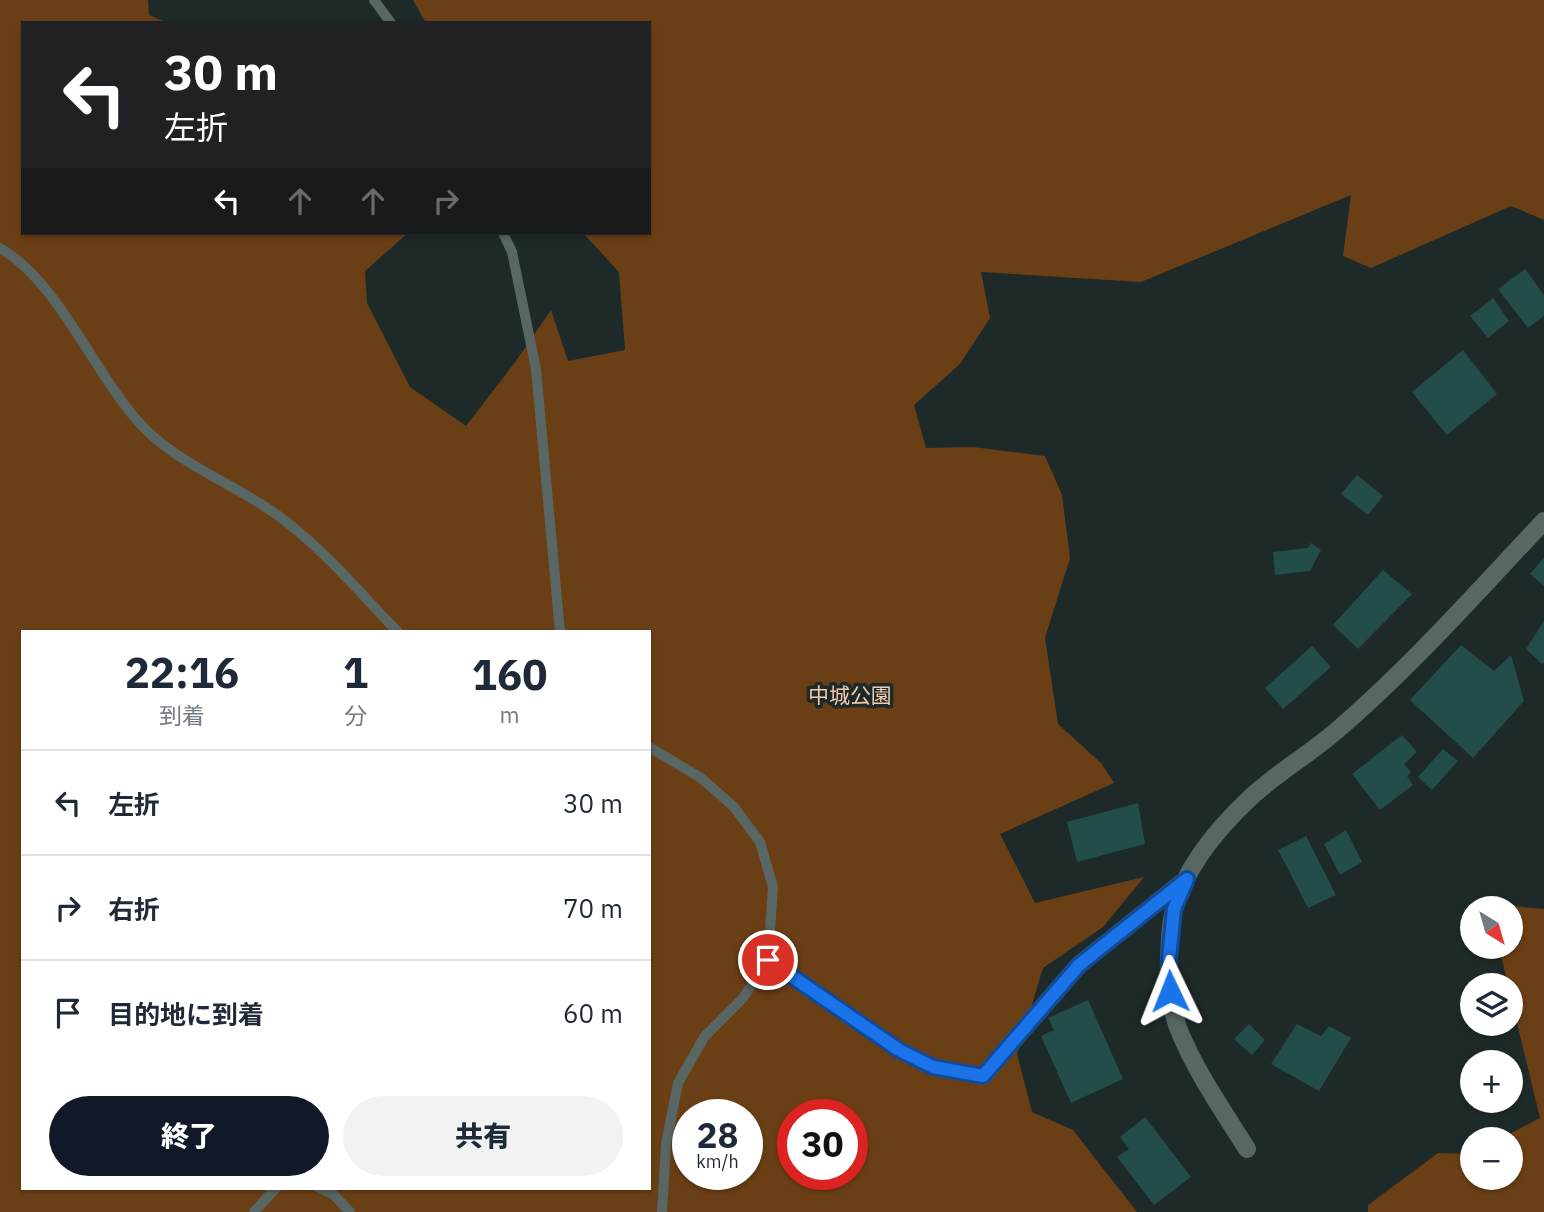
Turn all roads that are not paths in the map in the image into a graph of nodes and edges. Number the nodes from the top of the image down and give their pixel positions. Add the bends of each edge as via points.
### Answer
1 (374, 0) edge
2 (390, 21) edge
3 (504, 235) edge
4 (0, 248) edge
5 (1544, 521) edge
6 (396, 630) edge
7 (560, 630) edge
8 (651, 748) edge
9 (1187, 879) junction
10 (768, 960) junction
11 (983, 1076) joint
12 (1247, 1149) dead end
13 (274, 1190) edge
14 (324, 1190) edge
15 (254, 1212) edge
16 (350, 1212) edge
17 (662, 1212) edge

1 - 2 lane
3 - 7 lane via 512,253 536,369
4 - 6 lane via 18,258 50,296 135,419 205,472 283,519
5 - 9 street via 1424,648 1335,732 1252,796 1204,850
8 - 10 lane via 734,807 760,842 773,887
9 - 11 street via 1079,965
9 - 12 street via 1174,909 1168,974 1171,1008 1197,1069
10 - 11 lane via 899,1050 933,1067
10 - 17 lane via 743,998 705,1036 678,1083 666,1144
13 - 15 lane
14 - 16 lane

